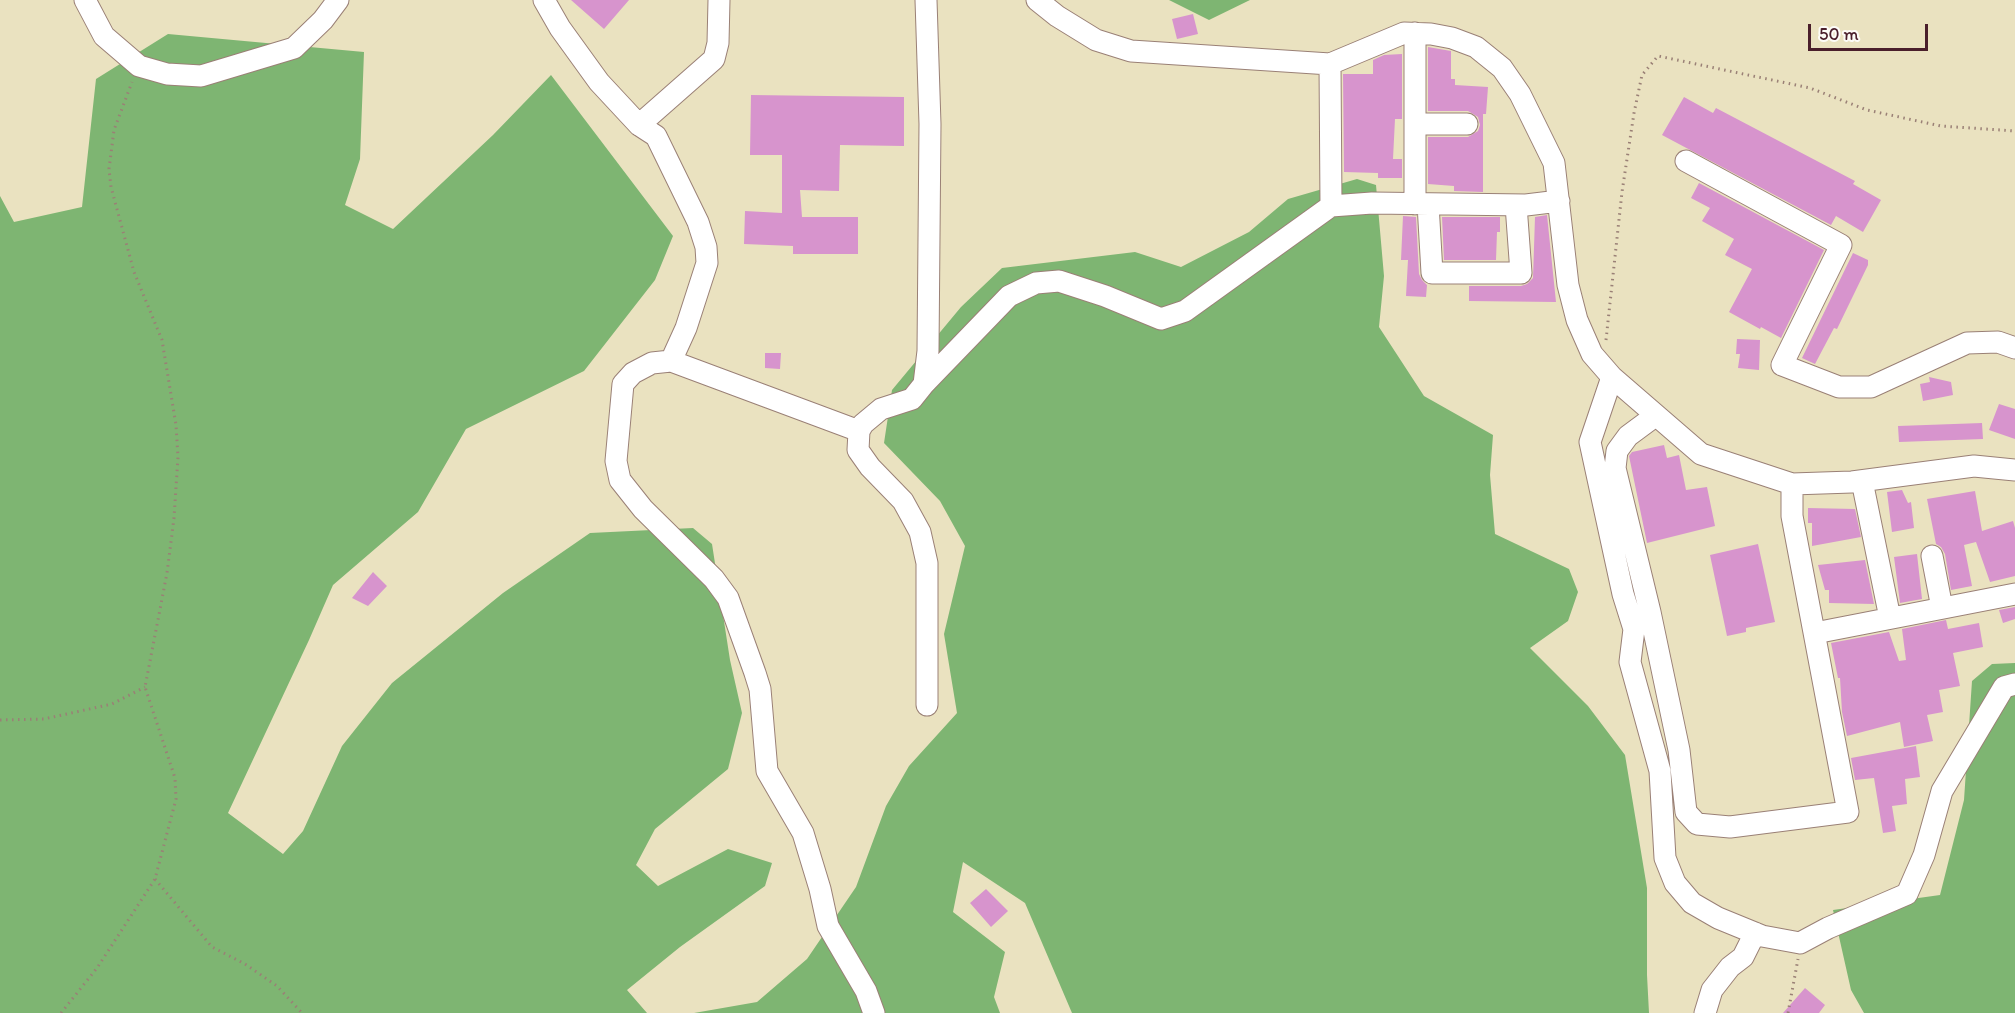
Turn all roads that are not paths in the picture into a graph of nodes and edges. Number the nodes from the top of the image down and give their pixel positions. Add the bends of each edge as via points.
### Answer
1 (85, 0) edge
2 (338, 0) edge
3 (544, 0) edge
4 (718, 0) edge
5 (926, 0) edge
6 (1037, 0) edge
7 (1415, 33) junction
8 (1330, 64) junction
9 (1415, 124) junction
10 (1467, 124) dead end
11 (639, 125) junction
12 (1686, 161) dead end
13 (1559, 201) junction
14 (1422, 204) junction
15 (1516, 205) junction
16 (1331, 206) junction
17 (2015, 348) edge
18 (671, 361) junction
19 (1608, 373) junction
20 (924, 384) junction
21 (1655, 416) junction
22 (859, 431) junction
23 (2015, 470) edge
24 (1862, 481) junction
25 (1792, 484) junction
26 (1932, 556) dead end
27 (2015, 594) edge
28 (1942, 608) junction
29 (1890, 618) junction
30 (1815, 633) junction
31 (2015, 684) edge
32 (927, 705) dead end
33 (1755, 933) junction
34 (874, 1013) edge
35 (1705, 1013) edge

1 - 2 street via 104,36 139,66 167,74 201,76 294,48
3 - 11 street via 599,82
4 - 11 street via 714,59
5 - 20 street via 930,124 928,351
6 - 8 street via 1096,40 1131,51
7 - 8 street via 1404,33
7 - 9 street
7 - 13 street via 1452,38 1476,47 1502,68 1520,94 1554,163
8 - 16 street
9 - 10 street
9 - 14 street
11 - 18 street via 656,136 706,247 706,263 686,328
12 - 17 street via 1841,245 1782,365 1839,387 1871,387 1967,343 1998,342
13 - 15 street
13 - 19 street via 1574,309 1592,354
14 - 15 street
14 - 15 street via 1432,273 1521,273
14 - 16 street
16 - 20 street via 1185,311 1161,319 1059,281 1036,283 1009,297
18 - 22 street
18 - 34 street via 652,363 633,373 623,384 616,461 620,480 728,598 760,689 767,771 803,833 828,926 866,991
19 - 21 street
19 - 33 street via 1590,442 1634,629 1630,662 1660,771 1665,858 1675,884 1692,903
20 - 22 street via 912,399 881,409
21 - 25 street via 1701,454
21 - 30 street via 1628,436 1617,451 1615,468 1679,750 1686,812 1696,824 1730,827 1848,812
22 - 32 street via 858,450 903,501 920,532 927,563
23 - 24 street via 1974,466
24 - 25 street
24 - 29 street
25 - 30 street via 1792,516
26 - 28 street
27 - 28 street
28 - 29 street
29 - 30 street
31 - 33 street via 2004,687 1942,791 1924,855 1907,894 1800,943
33 - 35 street via 1743,957 1712,990

